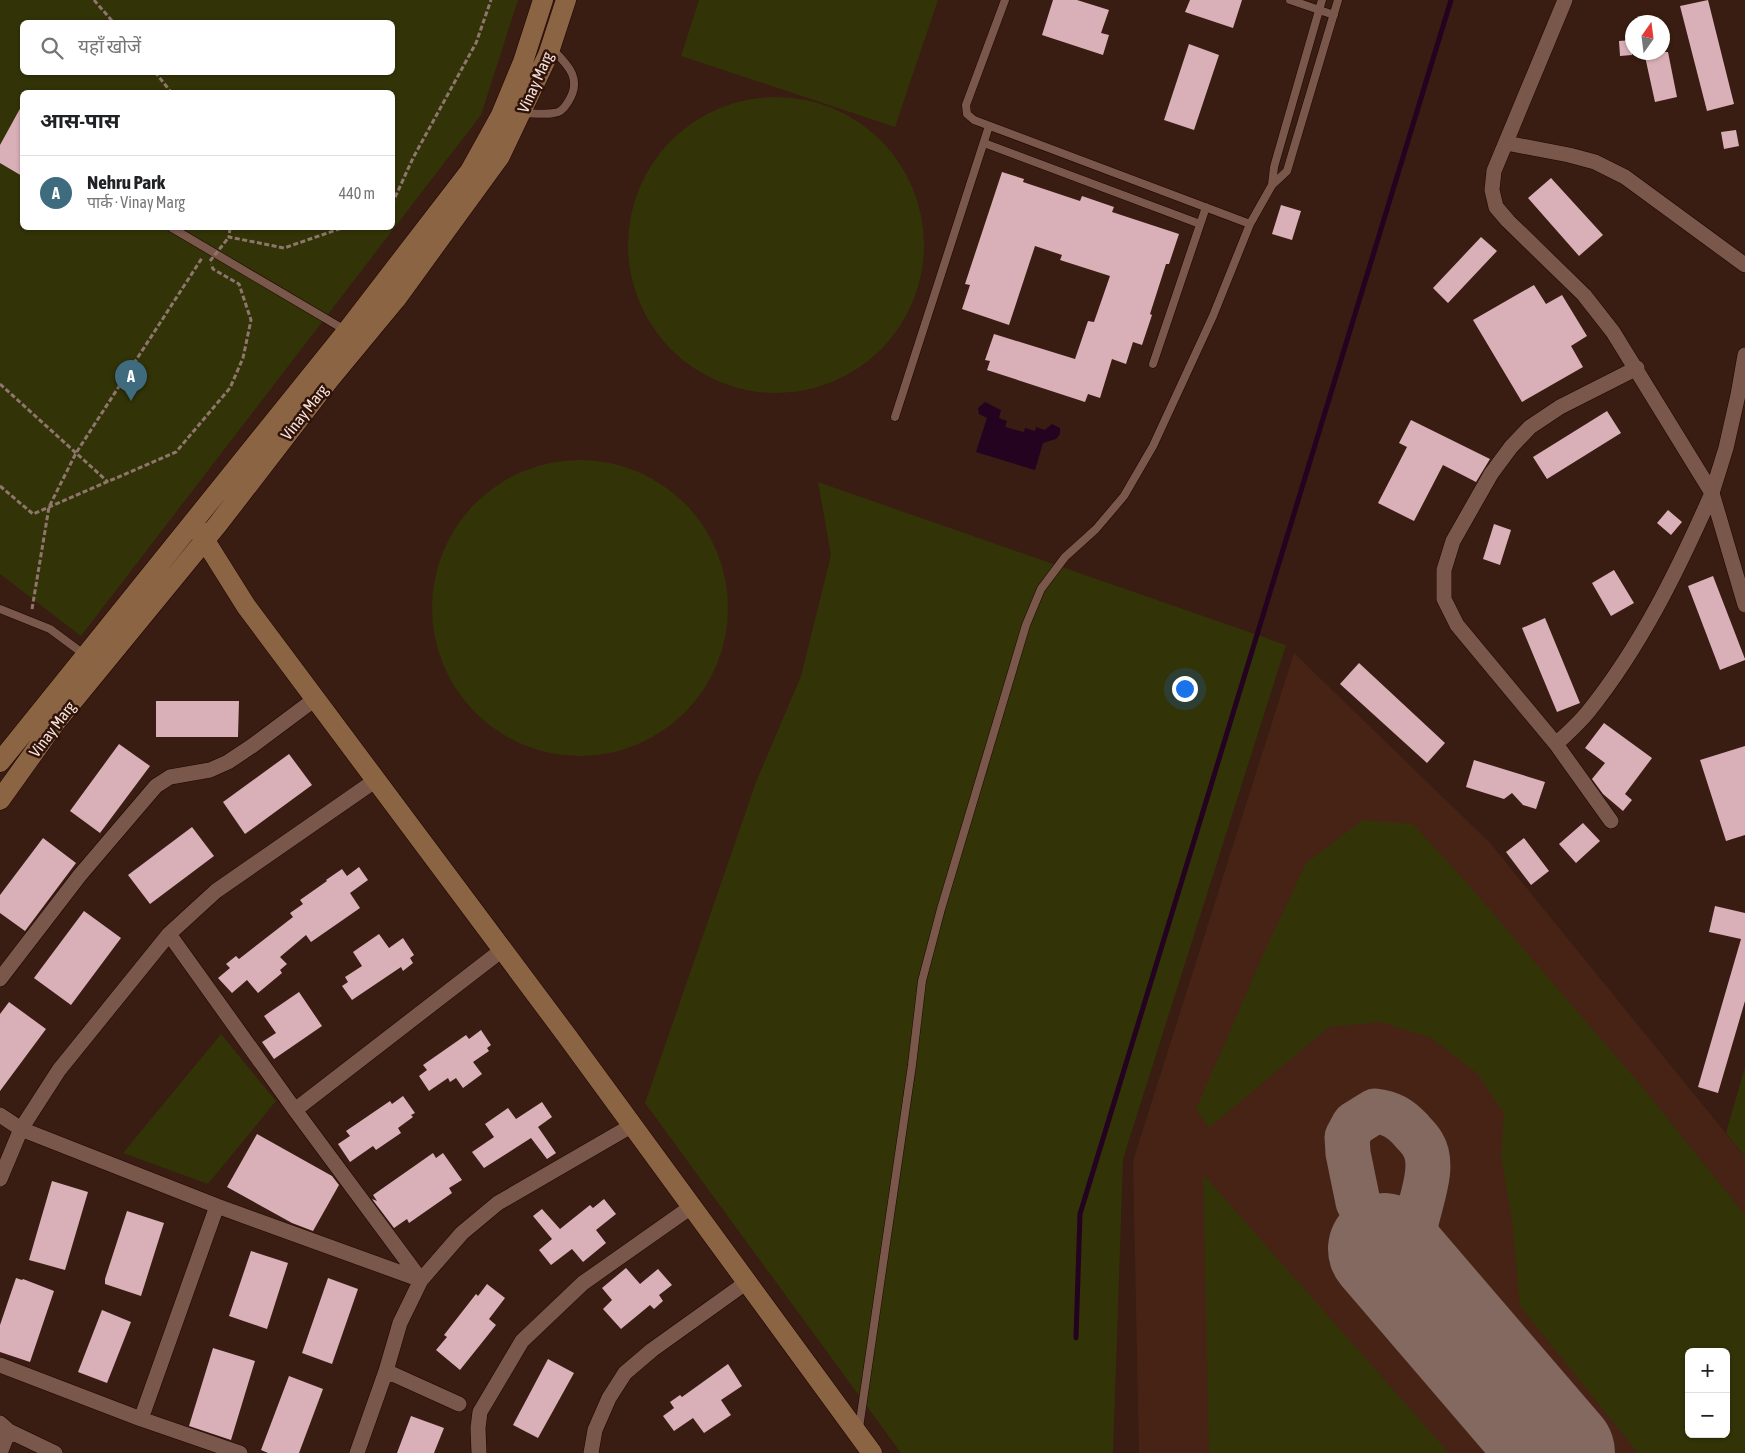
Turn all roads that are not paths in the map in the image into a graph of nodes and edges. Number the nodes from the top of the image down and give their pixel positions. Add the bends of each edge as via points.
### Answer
1 (543, 0) edge
2 (566, 0) edge
3 (1005, 0) edge
4 (1290, 0) edge
5 (1322, 0) edge
6 (1338, 0) edge
7 (1565, 0) edge
8 (1319, 10) junction
9 (1334, 15) junction
10 (550, 48) junction
11 (522, 113) junction
12 (990, 126) junction
13 (1506, 142) junction
14 (984, 143) junction
15 (1272, 185) junction
16 (1206, 206) junction
17 (1200, 224) junction
18 (1250, 224) junction
19 (175, 230) edge
20 (1745, 265) edge
21 (347, 331) junction
22 (1745, 355) edge
23 (1154, 364) dead end
24 (1637, 368) junction
25 (895, 417) dead end
26 (1712, 493) junction
27 (199, 531) junction
28 (1745, 605) edge
29 (0, 609) edge
30 (87, 656) junction
31 (315, 699) junction
32 (1556, 744) junction
33 (0, 762) edge
34 (376, 780) junction
35 (0, 800) edge
36 (1611, 821) dead end
37 (170, 934) junction
38 (502, 950) junction
39 (0, 979) edge
40 (294, 1110) junction
41 (0, 1115) edge
42 (632, 1126) junction
43 (21, 1129) junction
44 (0, 1179) edge
45 (217, 1206) junction
46 (692, 1207) junction
47 (421, 1280) junction
48 (747, 1282) junction
49 (0, 1365) edge
50 (386, 1371) junction
51 (459, 1404) dead end
52 (141, 1419) junction
53 (5, 1427) edge
54 (858, 1432) junction
55 (0, 1453) edge
56 (55, 1453) edge
57 (240, 1453) edge
58 (357, 1453) edge
59 (478, 1453) edge
60 (591, 1453) edge
61 (872, 1453) edge

1 - 21 main road, Vinay Marg via 505,106 470,171
2 - 10 main road, Vinay Marg
3 - 12 lane via 966,105 966,114
4 - 8 lane
5 - 8 lane
6 - 9 lane
7 - 13 street
8 - 9 lane
8 - 15 lane via 1274,167
9 - 15 lane via 1287,171
10 - 11 main road, Vinay Marg
10 - 11 lane via 568,66 575,80 574,93 565,108 556,113
11 - 27 main road, Vinay Marg via 500,156 407,284
12 - 14 lane
12 - 16 lane
13 - 20 street via 1569,154 1625,177
13 - 24 street via 1494,171 1492,190 1496,207 1584,295 1614,332
14 - 17 lane
14 - 25 lane
15 - 18 lane
16 - 17 lane
16 - 18 lane
17 - 23 lane
18 - 54 lane via 1213,316 1153,446 1124,496 1096,529 1065,557 1041,589 1026,625 922,981
19 - 21 lane
21 - 27 main road, Vinay Marg
22 - 26 street via 1726,448
24 - 26 street
24 - 32 street via 1560,407 1530,427 1491,474 1453,541 1444,570 1444,599 1457,625
26 - 28 street
26 - 32 street via 1688,548 1618,672 1587,713
27 - 30 main road, Vinay Marg
27 - 31 main road via 246,606
27 - 35 main road, Vinay Marg
29 - 30 lane via 50,629
30 - 33 main road, Vinay Marg
31 - 34 main road
31 - 39 street via 228,762 210,770 170,777 156,786 80,875
32 - 36 street
34 - 37 street via 216,892
34 - 38 main road
37 - 40 street
37 - 43 street via 59,1070
38 - 40 street
38 - 42 main road
40 - 47 street
41 - 43 street
42 - 46 main road
42 - 47 street via 498,1203 462,1233
43 - 44 street
43 - 45 street
45 - 47 street
45 - 52 street
46 - 48 main road
46 - 59 street via 583,1283 522,1341 480,1412
47 - 50 street via 400,1323
48 - 54 main road
48 - 60 street via 625,1373 608,1398 595,1430
49 - 52 street
50 - 51 street
50 - 58 street
52 - 57 street
53 - 55 street
53 - 56 street
54 - 61 main road

